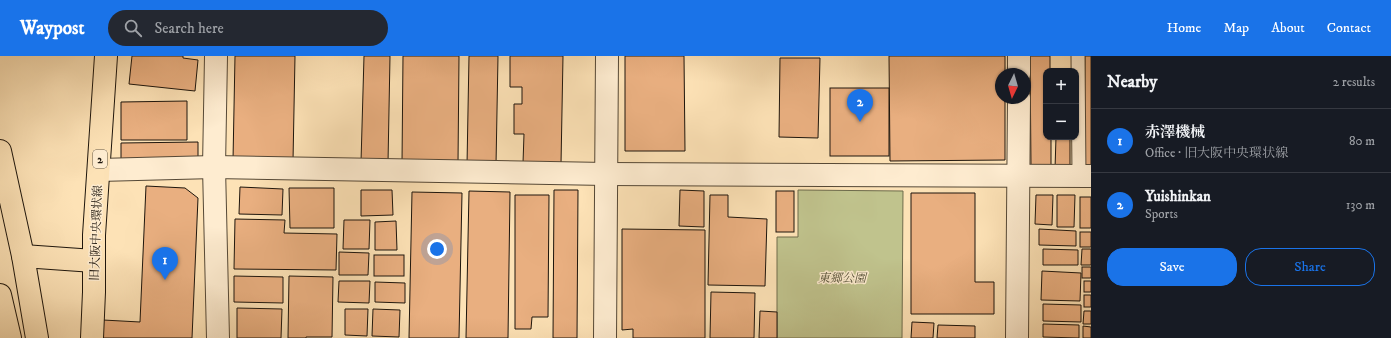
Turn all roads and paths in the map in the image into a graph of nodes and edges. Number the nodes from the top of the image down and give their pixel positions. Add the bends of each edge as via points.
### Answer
1 (106, 56) edge
2 (216, 56) edge
3 (607, 56) edge
4 (1020, 56) edge
5 (1078, 56) edge
6 (1019, 68) edge
7 (1019, 104) edge
8 (0, 151) edge
9 (214, 167) junction
10 (100, 170) junction
11 (606, 174) junction
12 (1018, 175) junction
13 (1085, 176) edge
14 (23, 256) junction
15 (94, 261) junction
16 (0, 295) edge
17 (10, 338) edge
18 (36, 338) edge
19 (92, 338) edge
20 (218, 338) edge
21 (605, 338) edge
22 (1017, 338) edge

1 - 10 main road, 旧大阪中央環状線 / 2
2 - 9 street
3 - 11 street
4 - 6 street
5 - 13 lane
7 - 12 street
8 - 14 main road
9 - 10 street
9 - 11 street
9 - 20 street
10 - 15 main road, 旧大阪中央環状線 / 2
11 - 12 street
11 - 21 street
12 - 13 street
12 - 22 street
14 - 15 main road
14 - 18 main road
15 - 19 main road, 旧大阪中央環状線 / 2
16 - 17 main road

